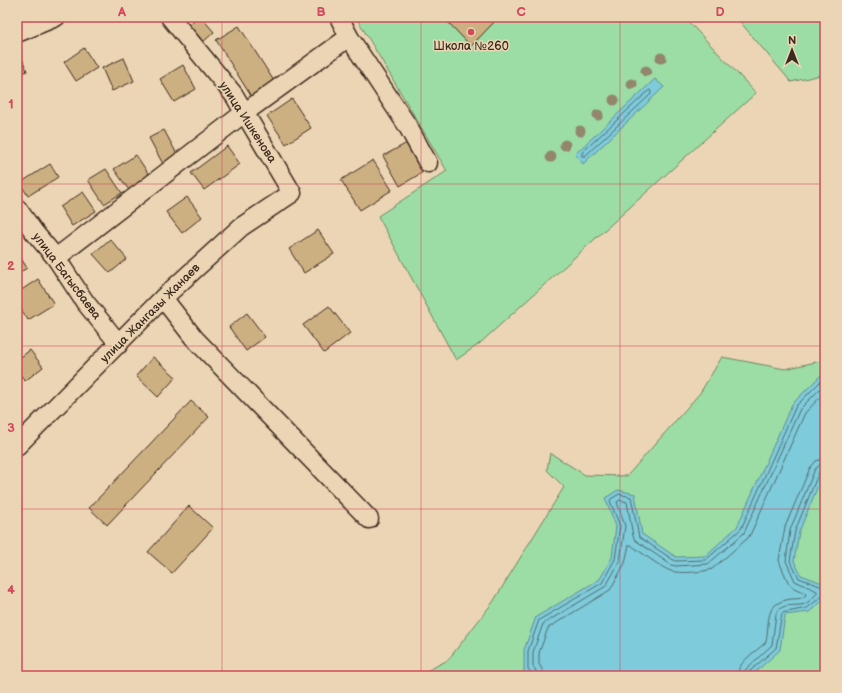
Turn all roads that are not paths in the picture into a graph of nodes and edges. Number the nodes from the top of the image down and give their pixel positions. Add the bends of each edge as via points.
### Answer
1 (56, 17) edge
2 (170, 17) edge
3 (339, 17) edge
4 (17, 33) edge
5 (349, 37) junction
6 (244, 113) junction
7 (428, 163) dead end
8 (292, 193) joint
9 (17, 208) edge
10 (56, 258) junction
11 (163, 298) junction
12 (119, 344) junction
13 (17, 446) edge
14 (369, 519) dead end

1 - 4 street
2 - 6 street, улица Ишкенова via 234,96
3 - 5 street
5 - 6 street
5 - 7 street via 407,125
6 - 8 street, улица Ишкенова
6 - 10 street
8 - 11 street, улица Жангазы Жанаев via 241,227
9 - 10 street, улица Багысбаева
10 - 12 street, улица Багысбаева via 85,302
11 - 12 street, улица Жангазы Жанаев
11 - 14 street via 194,338
12 - 13 street, улица Жангазы Жанаев

